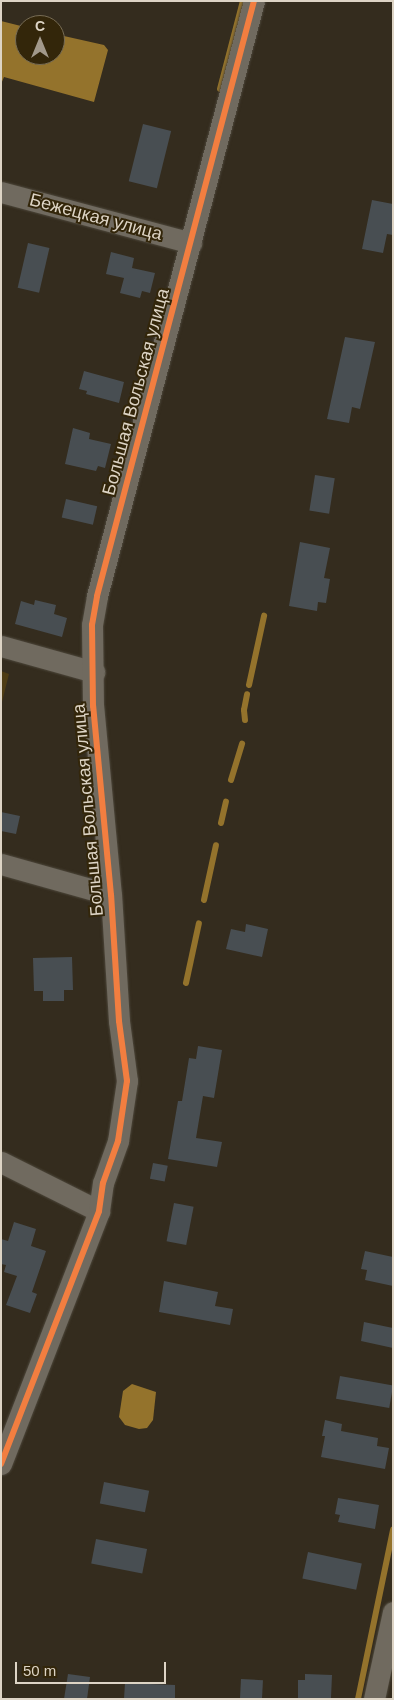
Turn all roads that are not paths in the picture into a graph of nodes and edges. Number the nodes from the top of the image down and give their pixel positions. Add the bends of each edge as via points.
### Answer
1 (254, 1) edge
2 (1, 192) edge
3 (191, 243) junction
4 (1, 646) edge
5 (94, 672) junction
6 (1, 864) edge
7 (111, 895) junction
8 (1, 1162) edge
9 (99, 1211) junction
10 (1, 1464) edge
11 (393, 1612) edge
12 (374, 1699) edge

1 - 3 street, Большая Вольская улица
2 - 3 street, Бежецкая улица
3 - 5 street, Большая Вольская улица via 97,596 92,625
4 - 5 street
5 - 7 street, Большая Вольская улица via 93,706
6 - 7 street
7 - 9 street, Большая Вольская улица via 119,1021 127,1081 118,1141 103,1183
8 - 9 street
9 - 10 street, Большая Вольская улица
11 - 12 street

